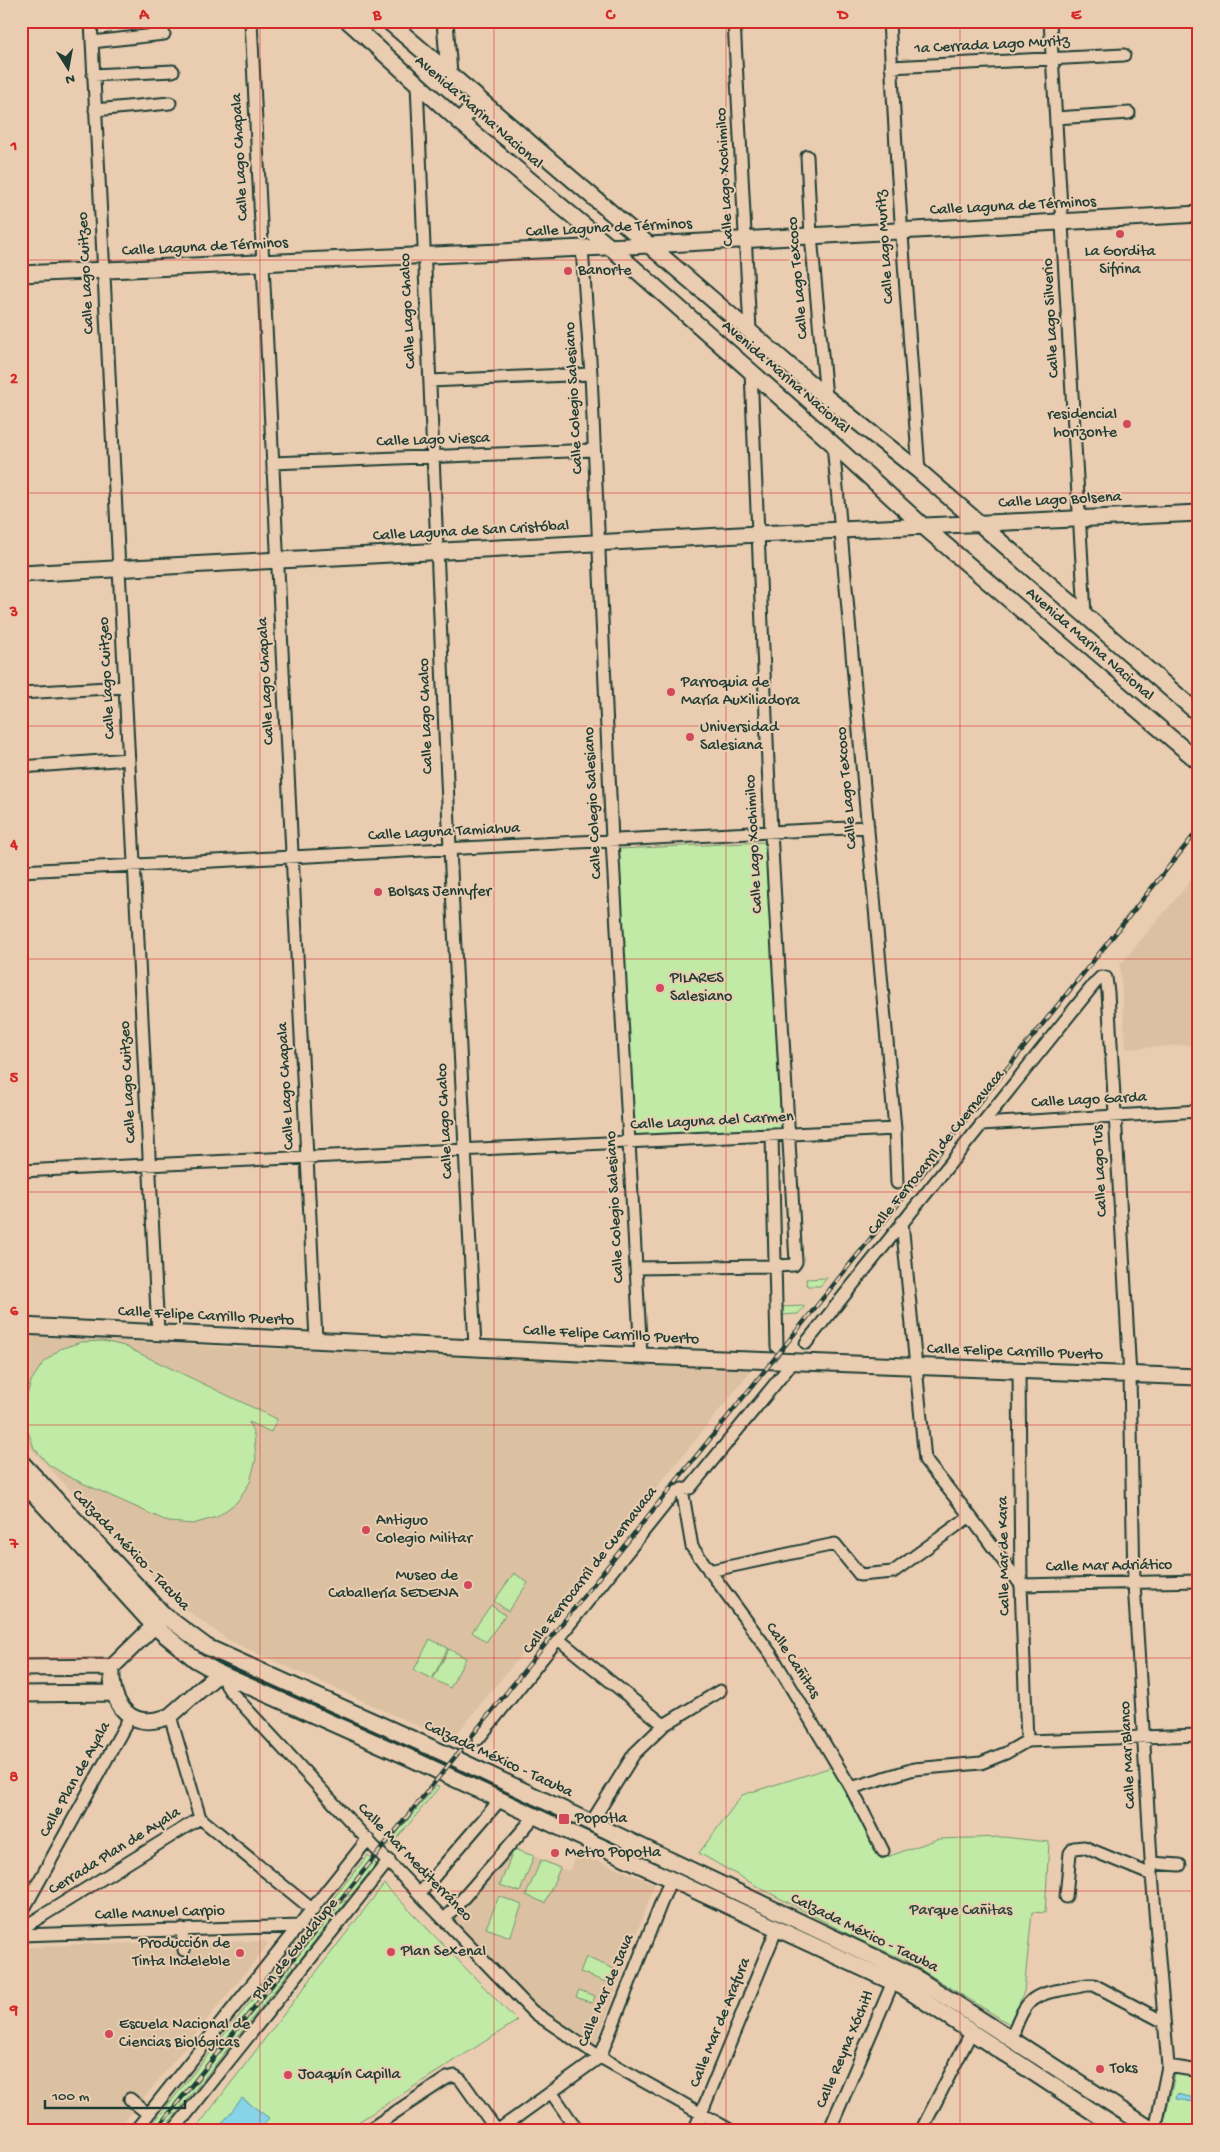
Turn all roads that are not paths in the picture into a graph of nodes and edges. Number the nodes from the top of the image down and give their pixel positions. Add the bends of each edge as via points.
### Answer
1 (90, 21) edge
2 (251, 21) edge
3 (348, 21) edge
4 (388, 21) edge
5 (445, 21) edge
6 (734, 21) edge
7 (890, 21) edge
8 (1050, 21) edge
9 (164, 34) dead end
10 (92, 42) junction
11 (1124, 55) dead end
12 (1052, 59) junction
13 (891, 68) junction
14 (173, 70) dead end
15 (449, 74) junction
16 (93, 76) junction
17 (417, 84) junction
18 (478, 100) junction
19 (170, 104) dead end
20 (95, 110) junction
21 (1129, 113) dead end
22 (1056, 118) junction
23 (460, 122) junction
24 (807, 156) dead end
25 (1199, 214) edge
26 (1062, 221) junction
27 (901, 231) junction
28 (811, 236) junction
29 (746, 240) junction
30 (649, 246) junction
31 (610, 247) junction
32 (582, 248) junction
33 (424, 255) junction
34 (263, 263) junction
35 (103, 270) junction
36 (21, 274) edge
37 (750, 330) junction
38 (751, 372) junction
39 (591, 374) junction
40 (430, 382) junction
41 (826, 397) junction
42 (833, 444) junction
43 (594, 450) junction
44 (433, 457) junction
45 (273, 463) junction
46 (919, 471) junction
47 (1199, 513) edge
48 (1080, 517) junction
49 (979, 523) junction
50 (923, 526) junction
51 (840, 530) junction
52 (758, 534) junction
53 (598, 542) junction
54 (437, 551) junction
55 (278, 560) junction
56 (119, 568) junction
57 (21, 574) edge
58 (1085, 614) junction
59 (125, 687) junction
60 (21, 693) edge
61 (1199, 714) edge
62 (129, 759) junction
63 (1199, 762) edge
64 (21, 767) edge
65 (868, 827) junction
66 (770, 832) junction
67 (612, 840) junction
68 (450, 849) junction
69 (292, 857) junction
70 (134, 865) junction
71 (21, 871) edge
72 (1095, 982) joint
73 (1199, 1111) edge
74 (1114, 1115) junction
75 (981, 1124) junction
76 (894, 1128) junction
77 (787, 1134) junction
78 (772, 1135) junction
79 (629, 1142) junction
80 (465, 1149) junction
81 (307, 1156) junction
82 (150, 1165) junction
83 (21, 1171) edge
84 (897, 1183) dead end
85 (902, 1222) junction
86 (776, 1266) junction
87 (636, 1268) junction
88 (21, 1326) edge
89 (158, 1332) junction
90 (316, 1340) junction
91 (806, 1344) dead end
92 (778, 1346) dead end
93 (475, 1347) junction
94 (641, 1356) junction
95 (793, 1362) junction
96 (916, 1366) junction
97 (1018, 1371) junction
98 (1130, 1375) junction
99 (1199, 1378) edge
100 (21, 1462) edge
101 (21, 1480) edge
102 (682, 1489) junction
103 (970, 1516) junction
104 (709, 1571) junction
105 (1199, 1581) edge
106 (1134, 1582) junction
107 (1021, 1585) junction
108 (159, 1621) junction
109 (558, 1639) junction
110 (112, 1666) junction
111 (23, 1668) edge
112 (219, 1673) junction
113 (720, 1691) dead end
114 (113, 1693) junction
115 (23, 1694) edge
116 (132, 1715) junction
117 (170, 1716) junction
118 (664, 1724) junction
119 (1199, 1735) edge
120 (1144, 1737) junction
121 (478, 1739) dead end
122 (1027, 1740) junction
123 (420, 1743) junction
124 (408, 1757) junction
125 (482, 1772) junction
126 (475, 1788) junction
127 (851, 1788) junction
128 (500, 1800) junction
129 (535, 1816) junction
130 (200, 1818) junction
131 (591, 1823) junction
132 (368, 1839) junction
133 (883, 1851) dead end
134 (389, 1860) junction
135 (1180, 1865) dead end
136 (1151, 1869) junction
137 (671, 1878) junction
138 (420, 1893) junction
139 (1066, 1897) dead end
140 (313, 1910) junction
141 (21, 1914) edge
142 (444, 1919) junction
143 (300, 1926) junction
144 (778, 1928) junction
145 (21, 1929) edge
146 (182, 1929) junction
147 (21, 1935) edge
148 (184, 1950) dead end
149 (893, 1982) junction
150 (1164, 2022) junction
151 (972, 2031) junction
152 (1012, 2038) junction
153 (600, 2057) junction
154 (1168, 2066) junction
155 (1199, 2071) edge
156 (551, 2092) junction
157 (130, 2099) dead end
158 (702, 2113) junction
159 (148, 2114) junction
160 (135, 2131) edge
161 (173, 2131) edge
162 (367, 2131) edge
163 (497, 2131) edge
164 (578, 2131) edge
165 (694, 2131) edge
166 (732, 2131) edge
167 (829, 2131) edge
168 (921, 2131) edge
169 (1122, 2131) edge
170 (1155, 2131) edge

1 - 10 street, Calle Lago Cuitzeo
2 - 34 street, Calle Lago Chapala
3 - 17 main road, Avenida Marina Nacional
4 - 15 main road, Avenida Marina Nacional
5 - 15 main road
6 - 29 street, Calle Lago Xochimilco
7 - 13 street, Calle Lago Muritz
8 - 12 street, Calle Lago Silverio
9 - 10 street
10 - 16 street, Calle Lago Cuitzeo
11 - 12 street, 1a Cerrada Lago Muritz
12 - 13 street, 1a Cerrada Lago Muritz
12 - 22 street, Calle Lago Silverio
13 - 27 street, Calle Lago Muritz
14 - 16 street
15 - 18 main road, Avenida Marina Nacional
16 - 20 street, Calle Lago Cuitzeo
17 - 23 main road, Avenida Marina Nacional
17 - 33 street, Calle Lago Chalco
18 - 23 main road
18 - 30 main road, Avenida Marina Nacional
19 - 20 street
20 - 35 street, Calle Lago Cuitzeo
21 - 22 street
22 - 26 street, Calle Lago Silverio
23 - 31 main road, Avenida Marina Nacional
24 - 28 street, Calle Lago Texcoco
25 - 26 main road, Calle Laguna de Términos
26 - 27 main road, Calle Laguna de Términos
26 - 48 street, Calle Lago Silverio
27 - 28 main road, Calle Laguna de Términos
27 - 46 street, Calle Lago Muritz
28 - 29 main road, Calle Laguna de Términos
28 - 41 street, Calle Lago Texcoco
29 - 30 main road, Calle Laguna de Términos
29 - 37 street, Calle Lago Xochimilco
30 - 31 main road, Calle Laguna de Términos
30 - 37 main road, Avenida Marina Nacional
31 - 32 main road, Calle Laguna de Términos
31 - 38 main road, Avenida Marina Nacional
32 - 33 main road, Calle Laguna de Términos
32 - 39 street, Calle Colegio Salesiano
33 - 34 main road, Calle Laguna de Términos
33 - 40 street, Calle Lago Chalco
34 - 35 main road, Calle Laguna de Términos
34 - 45 street, Calle Lago Chapala
35 - 36 main road, Calle Laguna de Términos
35 - 56 street, Calle Lago Cuitzeo
37 - 41 main road, Avenida Marina Nacional
38 - 42 main road, Avenida Marina Nacional
38 - 52 street, Calle Lago Xochimilco
39 - 40 street
39 - 43 street, Calle Colegio Salesiano
40 - 44 street, Calle Lago Chalco
41 - 46 main road, Avenida Marina Nacional
42 - 50 main road, Avenida Marina Nacional
42 - 51 street, Calle Lago Texcoco
43 - 44 street, Calle Lago Viesca
43 - 53 street, Calle Colegio Salesiano
44 - 45 street, Calle Lago Viesca
44 - 54 street, Calle Lago Chalco
45 - 55 street, Calle Lago Chapala
46 - 49 main road, Avenida Marina Nacional
47 - 48 main road, Calle Lago Bolsena
48 - 49 main road, Calle Lago Bolsena
48 - 58 street, Calle Lago Silverio
49 - 50 main road, Calle Lago Bolsena
49 - 58 main road, Avenida Marina Nacional
50 - 51 main road, Calle Laguna de San Cristóbal
50 - 63 main road, Avenida Marina Nacional
51 - 52 main road, Calle Laguna de San Cristóbal
51 - 65 street, Calle Lago Texcoco
52 - 53 main road, Calle Laguna de San Cristóbal
52 - 66 street, Calle Lago Xochimilco
53 - 54 main road, Calle Laguna de San Cristóbal
53 - 67 street, Calle Colegio Salesiano
54 - 55 main road, Calle Laguna de San Cristóbal
54 - 68 street, Calle Lago Chalco
55 - 56 main road, Calle Laguna de San Cristóbal
55 - 69 street, Calle Lago Chapala
56 - 57 main road, Calle Laguna de San Cristóbal
56 - 59 street, Calle Lago Cuitzeo
58 - 61 main road, Avenida Marina Nacional
59 - 60 street
59 - 62 street, Calle Lago Cuitzeo
62 - 64 street
62 - 70 street, Calle Lago Cuitzeo
65 - 66 street, Calle Laguna Tamiahua
65 - 76 street, Calle Lago Texcoco
66 - 67 street, Calle Laguna Tamiahua
66 - 77 street, Calle Lago Xochimilco
67 - 68 street, Calle Laguna Tamiahua
67 - 79 street, Calle Colegio Salesiano
68 - 69 street, Calle Laguna Tamiahua
68 - 80 street, Calle Lago Chalco
69 - 70 street, Calle Laguna Tamiahua
69 - 81 street, Calle Lago Chapala
70 - 71 street, Calle Laguna Tamiahua
70 - 82 street, Calle Lago Cuitzeo
72 - 74 street, Calle Lago Tus via 1101,977 1108,983
72 - 75 street, Calle Ferrocarril de Cuernavaca
73 - 74 street, Calle Lago Garda
74 - 75 street, Calle Lago Garda
74 - 98 street, Calle Lago Tus
75 - 85 street, Calle Ferrocarril de Cuernavaca
76 - 77 street, Calle Laguna del Carmen
76 - 84 street, Calle Lago Texcoco
77 - 78 street, Calle Laguna del Carmen
77 - 86 street, Calle Lago Xochimilco via 796,1262 794,1265
78 - 79 street, Calle Laguna del Carmen
78 - 86 street
79 - 80 street, Calle Laguna del Carmen
79 - 87 street, Calle Colegio Salesiano
80 - 81 street, Calle Laguna del Carmen
80 - 93 street, Calle Lago Chalco
81 - 82 street, Calle Laguna del Carmen
81 - 90 street, Calle Lago Chapala
82 - 83 street, Calle Laguna del Carmen
82 - 89 street, Calle Lago Cuitzeo
85 - 91 street, Calle Ferrocarril de Cuernavaca
85 - 96 street
86 - 87 street
86 - 92 street
87 - 94 street, Calle Colegio Salesiano
88 - 89 main road, Calle Felipe Carrillo Puerto
89 - 90 main road, Calle Felipe Carrillo Puerto
90 - 93 main road, Calle Felipe Carrillo Puerto
93 - 94 main road, Calle Felipe Carrillo Puerto
94 - 95 main road, Calle Felipe Carrillo Puerto
95 - 96 main road, Calle Felipe Carrillo Puerto
95 - 102 street, Calle Ferrocarril de Cuernavaca via 690,1488
96 - 97 main road, Calle Felipe Carrillo Puerto
96 - 103 street via 925,1460
97 - 98 main road, Calle Felipe Carrillo Puerto
97 - 107 street, Calle Mar de Kara
98 - 99 main road, Calle Felipe Carrillo Puerto
98 - 106 street, Calle Mar Blanco
100 - 108 main road, Calzada México - Tacuba
101 - 108 main road, Calzada México - Tacuba
102 - 104 street, Calle Cañitas via 692,1547
102 - 109 street, Calle Ferrocarril de Cuernavaca via 675,1492
103 - 104 street via 893,1572 860,1575 835,1544
103 - 107 street
104 - 127 street, Calle Cañitas via 771,1654
105 - 106 street, Calle Mar Adriático
106 - 107 street, Calle Mar Adriático
106 - 120 street, Calle Mar Blanco
107 - 122 street, Calle Mar de Kara
108 - 110 main road
108 - 112 main road, Calzada México - Tacuba via 196,1660
108 - 123 main road, Calzada México - Tacuba via 219,1654
109 - 118 street
109 - 121 street, Calle Ferrocarril de Cuernavaca
110 - 111 main road
110 - 114 main road
111 - 115 main road via 31,1681
112 - 117 main road
112 - 124 main road, Calzada México - Tacuba
112 - 132 street, Calle Mar Mediterráneo via 230,1692
113 - 118 street
114 - 115 main road
114 - 116 main road, Calle Plan de Ayala via 122,1709
116 - 117 main road, Calle Plan de Ayala via 151,1721
116 - 141 street, Calle Plan de Ayala
117 - 130 street
118 - 131 street via 634,1754
119 - 120 street
120 - 122 street
120 - 136 street, Calle Mar Blanco
122 - 127 street via 981,1763 914,1769
123 - 124 main road via 421,1755
123 - 125 main road, Calzada México - Tacuba
124 - 126 main road, Calzada México - Tacuba
125 - 126 main road via 476,1772 471,1779
125 - 131 main road, Calzada México - Tacuba
126 - 128 main road, Calzada México - Tacuba
127 - 133 street, Calle Cañitas
128 - 129 main road, Calzada México - Tacuba
128 - 138 street
129 - 137 main road, Calzada México - Tacuba
129 - 142 street
130 - 140 street
130 - 145 street, Cerrada Plan de Ayala
131 - 152 main road, Calzada México - Tacuba via 910,1974
132 - 134 street, Calle Mar Mediterráneo
132 - 140 street
134 - 138 street, Calle Mar Mediterráneo
134 - 161 street, Plan de Guadalupe
135 - 136 street
136 - 139 street via 1084,1847 1074,1848 1070,1853
136 - 150 street, Calle Mar Blanco
137 - 144 main road, Calzada México - Tacuba
137 - 153 street, Calle Mar de Java
138 - 142 street, Calle Mar Mediterráneo
140 - 143 street
142 - 153 street, Calle Mar Mediterráneo via 532,2010
143 - 146 street, Calle Manuel Carpio
143 - 159 street
144 - 149 main road, Calzada México - Tacuba
144 - 158 street, Calle Mar de Arafura
146 - 147 street, Calle Manuel Carpio
146 - 148 street
149 - 151 main road, Calzada México - Tacuba
149 - 167 street, Calle Reyna Xóchitl
150 - 152 street via 1094,1985 1087,1985 1035,1997 1020,2014
150 - 154 street, Calle Mar Blanco
151 - 168 street
151 - 169 main road, Calzada México - Tacuba
152 - 170 main road, Calzada México - Tacuba
153 - 156 street, Calle Mar de Java
153 - 158 street, Calle Mar Mediterráneo
154 - 155 street
154 - 170 street, Calle Mar Blanco
156 - 163 street, Calle Mar de Java
156 - 164 street
157 - 159 street
158 - 165 street, Calle Mar de Arafura
158 - 166 street, Calle Mar Mediterráneo
159 - 160 street
162 - 163 street via 447,2078 455,2076 462,2080

